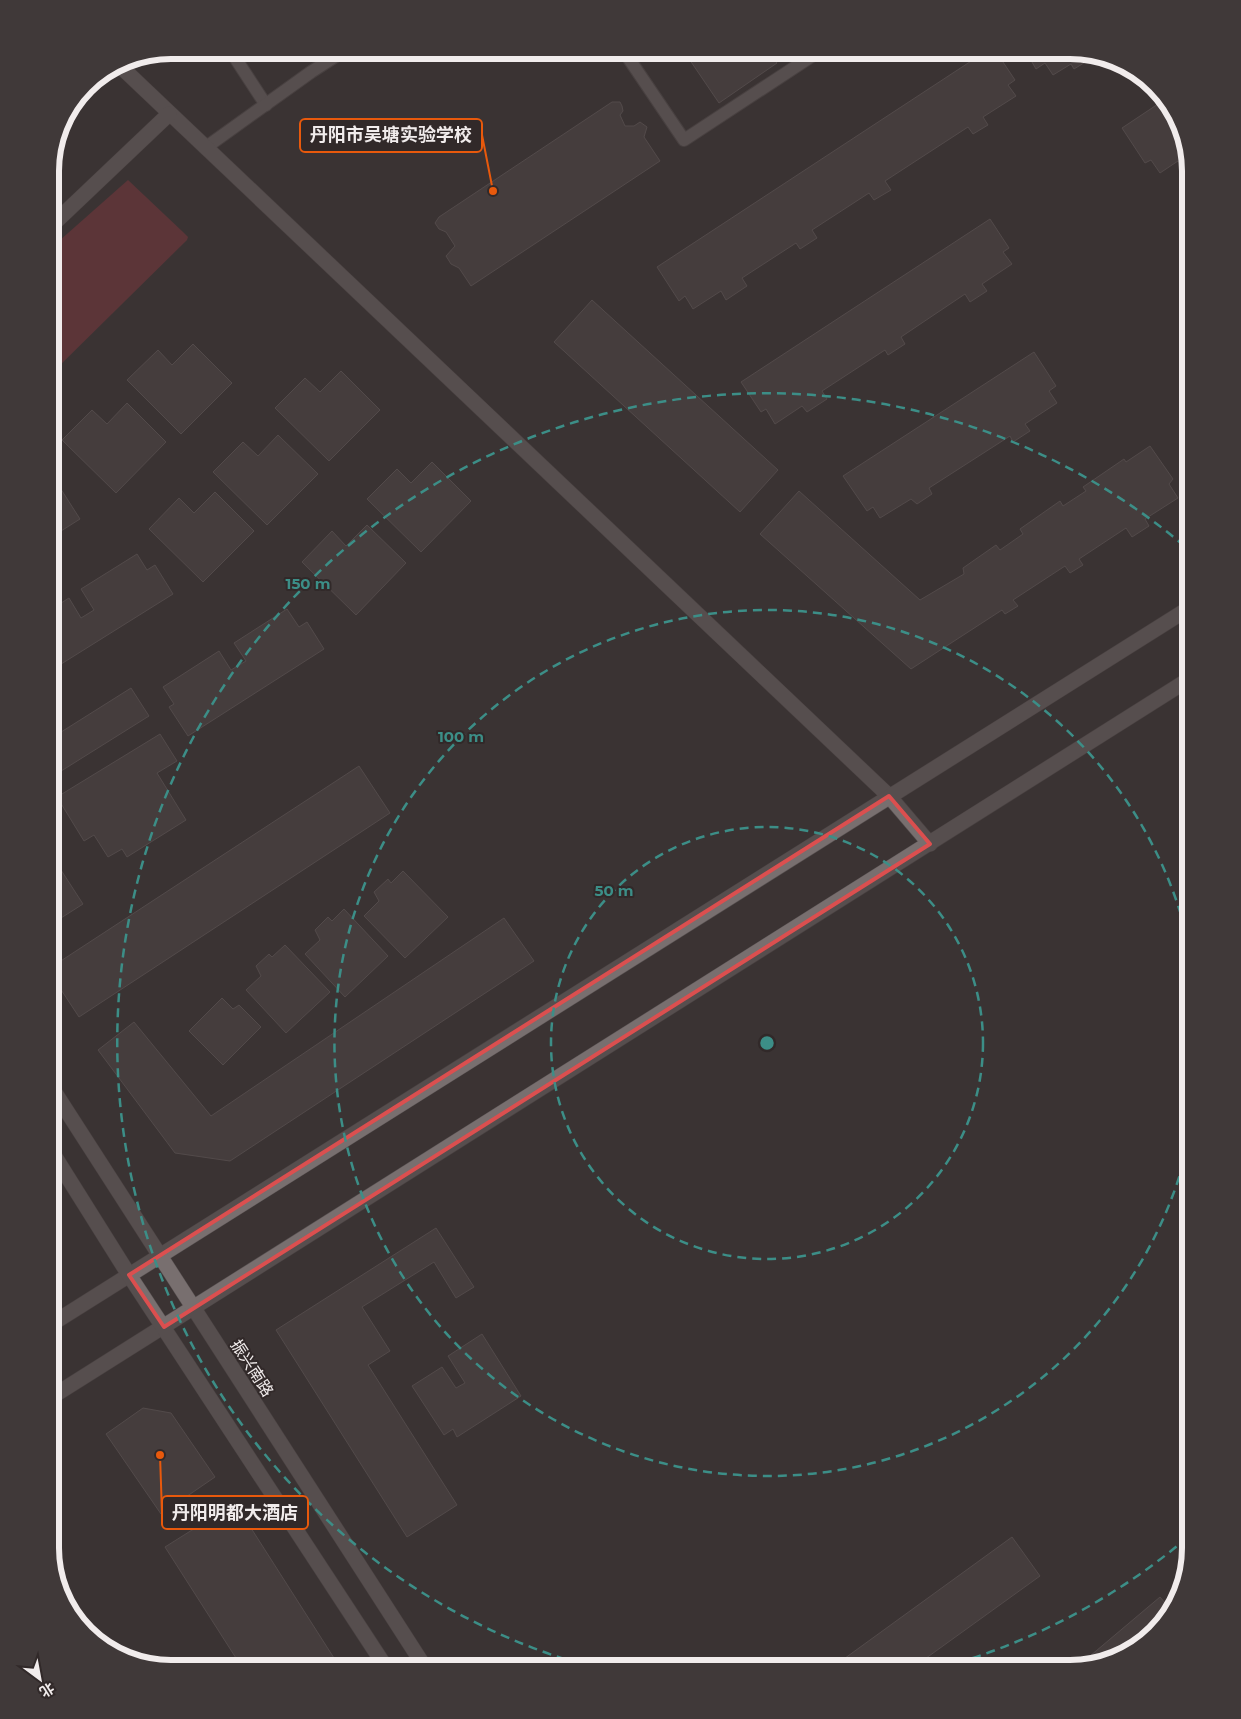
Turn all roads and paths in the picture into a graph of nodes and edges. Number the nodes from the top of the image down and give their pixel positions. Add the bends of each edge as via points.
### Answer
1 (236, 59) edge
2 (332, 59) edge
3 (629, 59) edge
4 (807, 59) edge
5 (124, 69) edge
6 (266, 105) junction
7 (169, 114) junction
8 (205, 148) junction
9 (59, 218) edge
10 (1182, 613) edge
11 (1182, 684) edge
12 (889, 796) junction
13 (930, 844) junction
14 (59, 1098) edge
15 (59, 1163) edge
16 (159, 1256) junction
17 (130, 1275) junction
18 (193, 1308) junction
19 (59, 1318) edge
20 (164, 1327) junction
21 (59, 1392) edge
22 (381, 1660) edge
23 (420, 1660) edge

1 - 6 lane
2 - 6 lane
3 - 4 lane via 684,140
5 - 7 street
6 - 8 lane
7 - 8 street
7 - 9 street
8 - 12 street
10 - 12 street
11 - 13 street
12 - 13 street
12 - 16 street
13 - 18 street
14 - 16 street, 振兴南路
15 - 17 street
16 - 17 street
16 - 18 street, 振兴南路
17 - 19 street
17 - 20 street
18 - 20 street
18 - 23 street, 振兴南路
20 - 21 street
20 - 22 street

